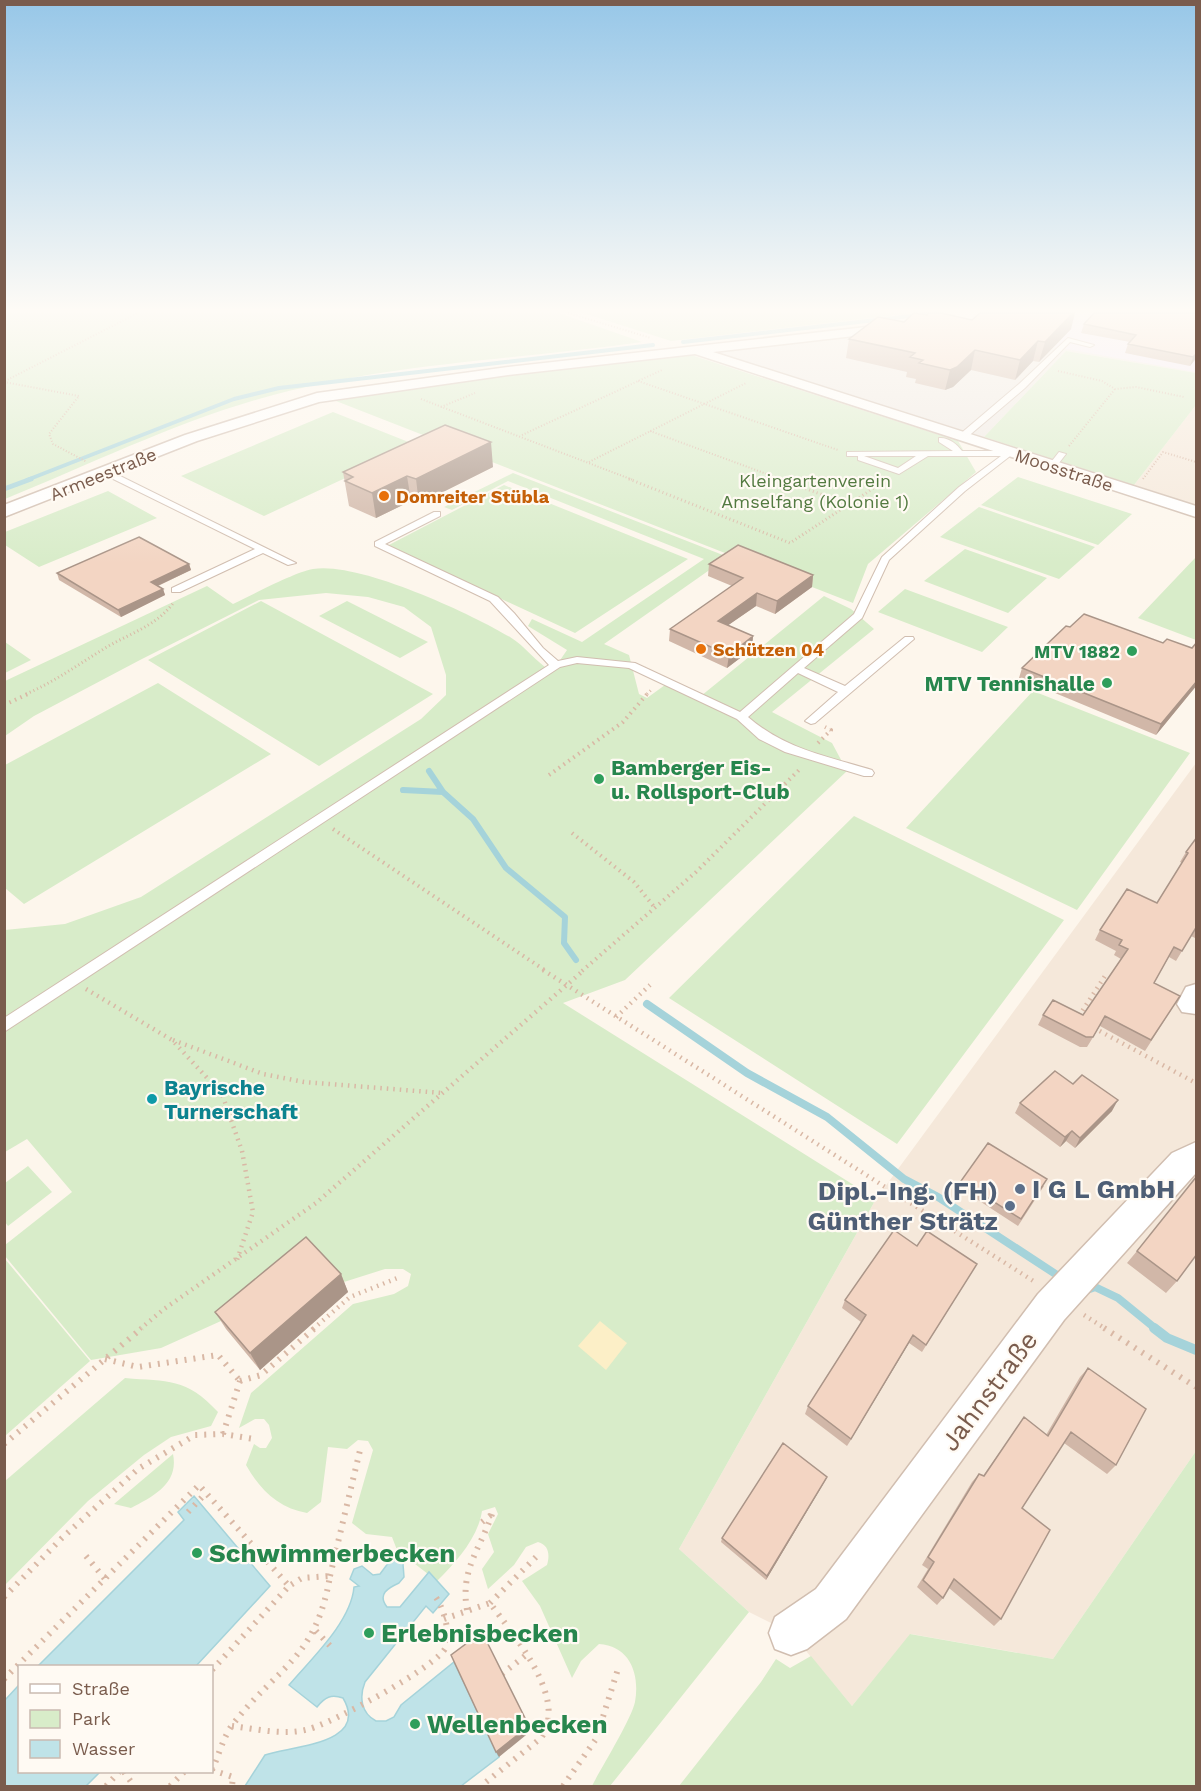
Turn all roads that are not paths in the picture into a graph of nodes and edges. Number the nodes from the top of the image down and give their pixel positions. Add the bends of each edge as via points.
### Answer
1 (326, 397) edge
2 (822, 397) edge
3 (1012, 397) edge
4 (942, 440) dead end
5 (961, 445) junction
6 (927, 453) junction
7 (1010, 453) junction
8 (106, 472) junction
9 (4, 512) edge
10 (1197, 512) edge
11 (437, 514) dead end
12 (263, 549) junction
13 (291, 563) dead end
14 (176, 590) road end
15 (909, 639) dead end
16 (556, 665) junction
17 (797, 669) junction
18 (846, 691) junction
19 (741, 717) junction
20 (810, 721) dead end
21 (868, 773) dead end
22 (4, 1026) edge
23 (1197, 1156) edge
24 (791, 1633) dead end

1 - 8 street, Armeestraße via 250,417
2 - 5 street, Moosstraße
3 - 5 lane
4 - 5 lane via 955,447
5 - 6 lane
5 - 7 street, Moosstraße
6 - 6 lane via 899,471 850,454
7 - 10 street, Moosstraße via 1057,460 1134,492
7 - 17 lane via 962,489 885,559 858,616
8 - 9 street, Armeestraße
8 - 12 lane
11 - 16 lane via 378,544 494,599 508,610 536,650
12 - 13 lane
12 - 14 lane
15 - 18 lane
16 - 19 lane via 577,660 631,665
16 - 22 lane
17 - 18 lane
17 - 19 lane
18 - 20 lane
19 - 21 lane via 763,736 805,755
23 - 24 street, Jahnstraße via 1184,1162 1058,1298 831,1604

